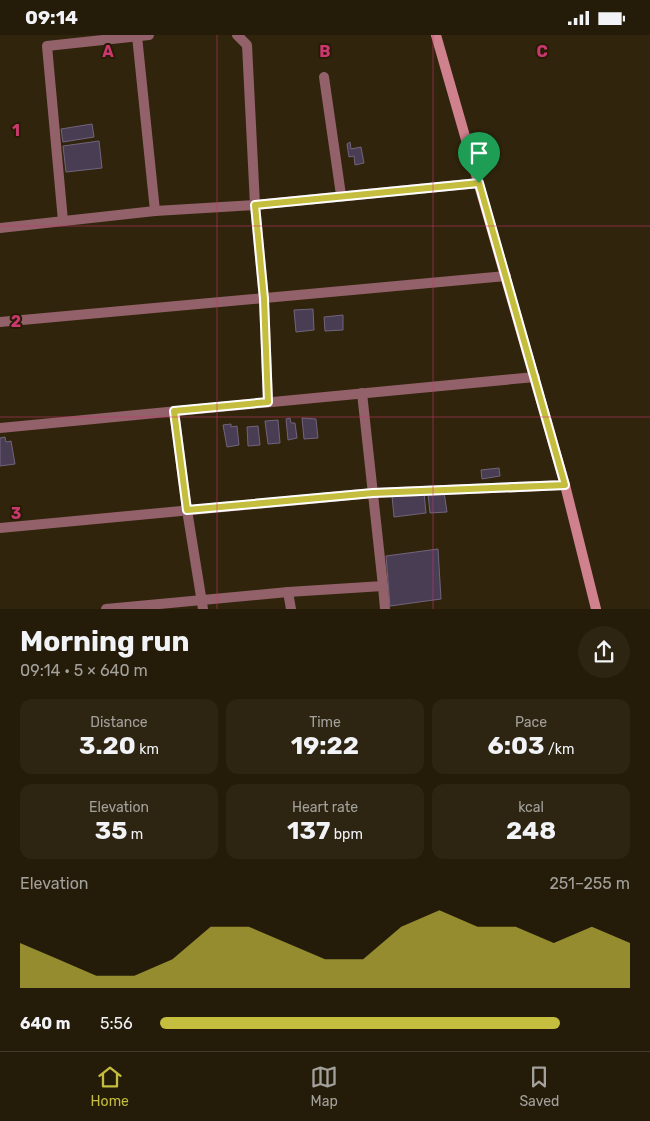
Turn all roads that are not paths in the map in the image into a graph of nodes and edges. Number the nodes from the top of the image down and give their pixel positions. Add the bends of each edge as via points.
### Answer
1 (44, 35) edge
2 (149, 35) edge
3 (237, 35) edge
4 (436, 35) edge
5 (137, 36) junction
6 (47, 50) junction
7 (324, 77) dead end
8 (479, 183) junction
9 (341, 195) junction
10 (255, 205) junction
11 (155, 211) junction
12 (63, 221) junction
13 (0, 228) edge
14 (506, 276) junction
15 (264, 299) junction
16 (0, 322) edge
17 (535, 377) junction
18 (362, 393) junction
19 (268, 402) junction
20 (174, 411) junction
21 (0, 428) edge
22 (565, 485) junction
23 (373, 493) junction
24 (187, 510) junction
25 (0, 528) edge
26 (383, 586) junction
27 (288, 592) junction
28 (202, 604) edge
29 (106, 609) edge
30 (291, 609) edge
31 (385, 609) edge
32 (596, 609) edge

1 - 6 street
2 - 5 street
3 - 10 street via 247,45
4 - 8 street
5 - 6 street via 47,46
5 - 11 street
6 - 12 street
7 - 9 street
8 - 9 street
8 - 14 street
9 - 10 street
10 - 11 street
10 - 15 street
11 - 12 street
12 - 13 street
14 - 15 street
14 - 17 street
15 - 16 street
15 - 19 street
17 - 18 street
17 - 22 street
18 - 19 street
18 - 23 street
19 - 20 street
20 - 21 street
20 - 24 street
22 - 23 street
22 - 32 street
23 - 24 street
23 - 26 street
24 - 25 street
24 - 28 street
26 - 27 street
26 - 31 street
27 - 28 street
27 - 30 street
28 - 29 street

